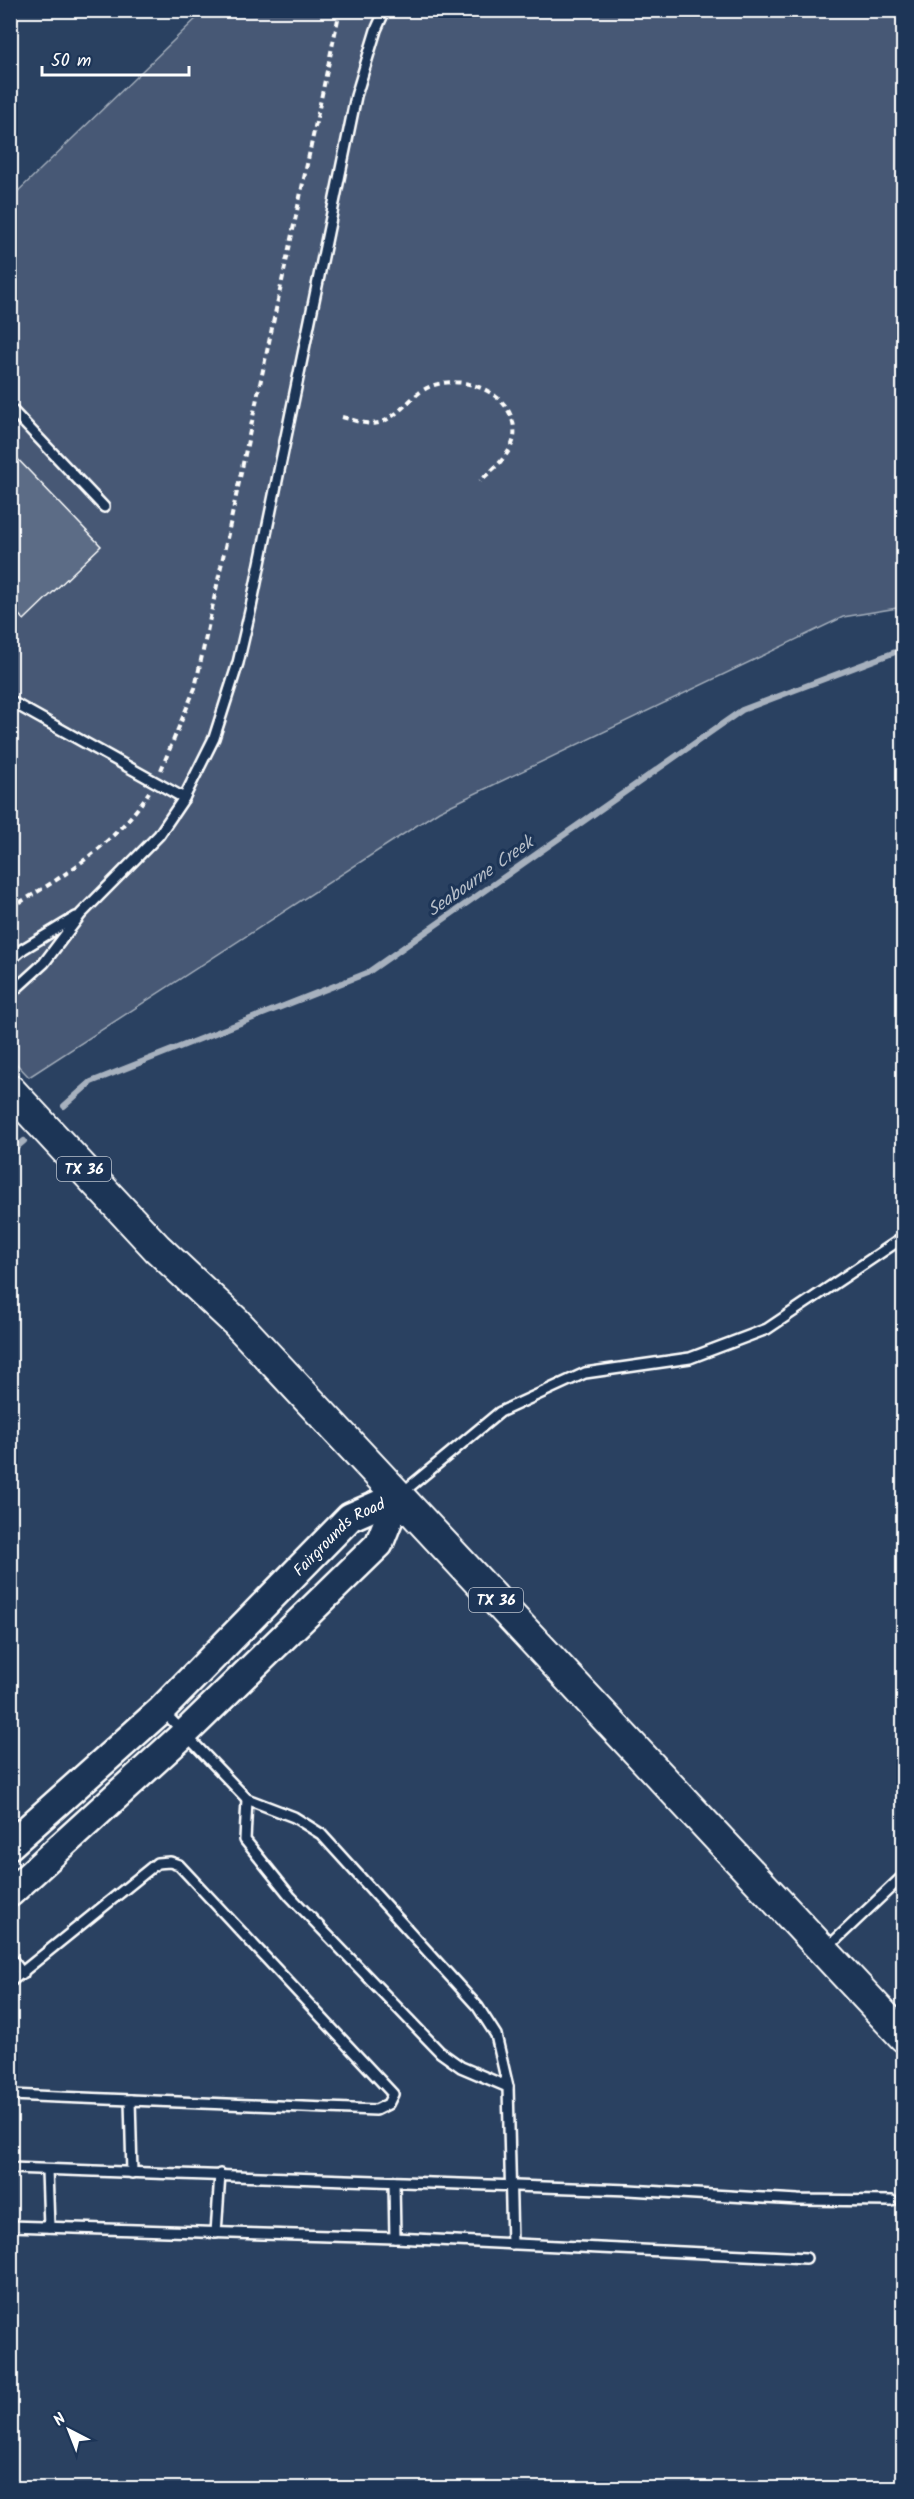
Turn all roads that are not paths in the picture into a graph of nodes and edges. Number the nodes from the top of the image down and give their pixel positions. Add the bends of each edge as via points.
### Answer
1 (385, 10) edge
2 (10, 408) edge
3 (104, 507) dead end
4 (10, 701) edge
5 (184, 798) junction
6 (81, 914) junction
7 (10, 960) edge
8 (10, 994) edge
9 (10, 1090) edge
10 (903, 1237) edge
11 (398, 1496) junction
12 (161, 1710) junction
13 (184, 1734) junction
14 (247, 1799) junction
15 (10, 1845) edge
16 (903, 1875) edge
17 (10, 1893) edge
18 (823, 1951) junction
19 (10, 1957) edge
20 (23, 1974) junction
21 (10, 1982) edge
22 (903, 2037) edge
23 (508, 2087) junction
24 (10, 2095) edge
25 (130, 2100) junction
26 (10, 2168) edge
27 (47, 2170) junction
28 (132, 2173) junction
29 (220, 2174) junction
30 (394, 2182) junction
31 (512, 2186) junction
32 (892, 2201) dead end
33 (10, 2226) edge
34 (49, 2227) junction
35 (216, 2232) junction
36 (395, 2238) junction
37 (512, 2244) junction
38 (806, 2258) dead end

1 - 5 lane via 356,96 238,663 214,738
2 - 3 lane
4 - 5 lane
5 - 6 lane via 159,835
6 - 7 lane
6 - 8 lane via 44,963
9 - 11 main road, TX 36 via 157,1248 236,1322
10 - 11 lane via 767,1329 690,1358 585,1373 500,1412
11 - 12 street, Fairgrounds Road via 350,1517
11 - 13 street, Fairgrounds Road via 379,1544
11 - 18 main road, TX 36
12 - 13 lane
12 - 15 street, Fairgrounds Road
13 - 14 lane
13 - 17 street, Fairgrounds Road
14 - 23 lane via 294,1817 321,1834 478,2007 495,2035
14 - 23 lane via 244,1840 290,1896 440,2052 461,2067
16 - 18 lane
18 - 22 main road, TX 36
19 - 20 lane
20 - 21 lane
20 - 25 lane via 157,1863 170,1862 179,1865 393,2094 388,2104 376,2110
23 - 31 lane
24 - 25 lane
25 - 28 lane
26 - 27 lane
27 - 28 lane
27 - 34 lane
28 - 29 lane
29 - 30 lane
29 - 35 lane
30 - 31 lane
30 - 36 lane
31 - 32 lane
31 - 37 lane
33 - 34 lane
34 - 35 lane
35 - 36 lane
36 - 37 lane
37 - 38 lane

